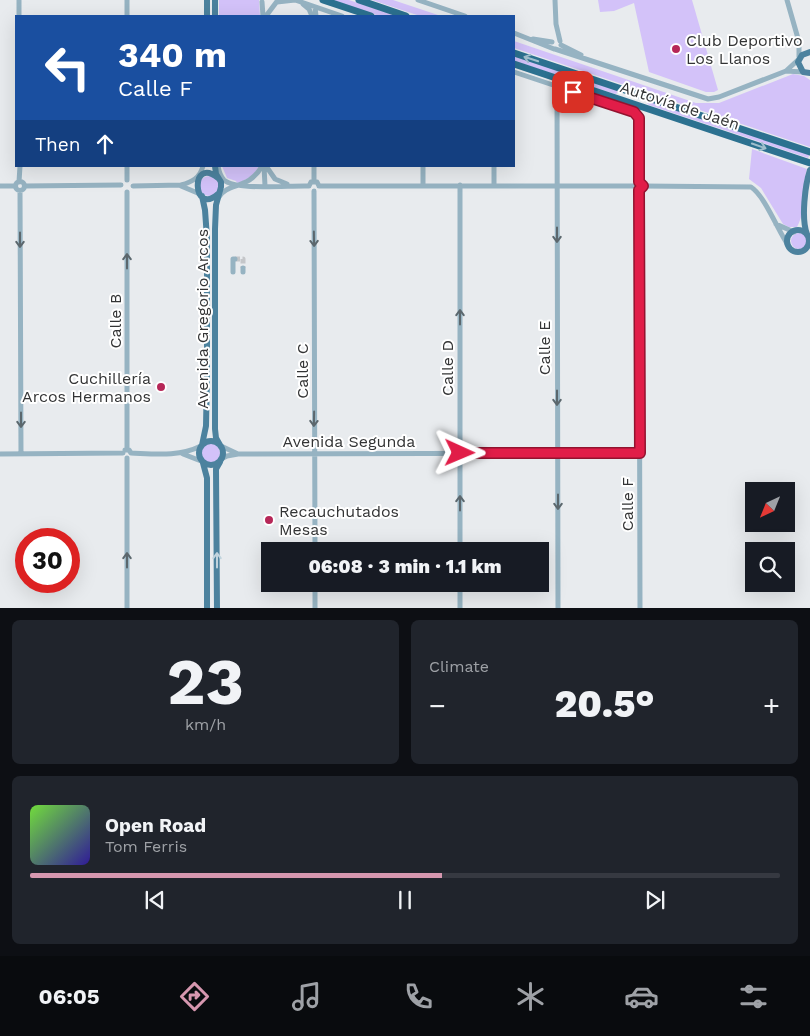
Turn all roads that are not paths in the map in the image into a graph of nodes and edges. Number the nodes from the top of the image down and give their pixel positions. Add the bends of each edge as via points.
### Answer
1 (19, 0) edge
2 (128, 0) edge
3 (207, 0) edge
4 (215, 0) edge
5 (323, 0) edge
6 (359, 0) edge
7 (418, 0) edge
8 (555, 0) edge
9 (787, 0) edge
10 (262, 1) edge
11 (297, 1) edge
12 (276, 2) edge
13 (315, 7) junction
14 (335, 14) junction
15 (19, 15) edge
16 (127, 15) edge
17 (207, 15) edge
18 (215, 15) edge
19 (264, 15) edge
20 (265, 15) edge
21 (312, 15) edge
22 (313, 15) edge
23 (329, 15) edge
24 (338, 15) edge
25 (368, 15) edge
26 (403, 15) edge
27 (462, 15) edge
28 (516, 34) edge
29 (557, 42) junction
30 (799, 42) junction
31 (554, 49) junction
32 (810, 52) edge
33 (515, 53) edge
34 (799, 58) junction
35 (595, 61) junction
36 (515, 64) edge
37 (786, 71) junction
38 (515, 72) edge
39 (807, 73) edge
40 (557, 87) junction
41 (810, 152) edge
42 (810, 163) edge
43 (20, 167) edge
44 (127, 167) edge
45 (205, 167) edge
46 (217, 167) edge
47 (263, 167) edge
48 (264, 167) edge
49 (265, 167) edge
50 (314, 167) edge
51 (423, 167) edge
52 (494, 167) edge
53 (810, 170) edge
54 (198, 179) junction
55 (221, 179) junction
56 (127, 180) junction
57 (314, 181) junction
58 (17, 184) junction
59 (181, 185) junction
60 (0, 186) edge
61 (25, 186) junction
62 (121, 186) junction
63 (133, 186) junction
64 (240, 186) junction
65 (265, 186) junction
66 (295, 186) junction
67 (309, 186) junction
68 (319, 186) junction
69 (423, 186) junction
70 (460, 186) junction
71 (494, 186) junction
72 (556, 186) junction
73 (639, 186) junction
74 (20, 191) junction
75 (314, 191) junction
76 (127, 192) junction
77 (221, 192) junction
78 (201, 195) junction
79 (803, 221) junction
80 (776, 224) junction
81 (794, 231) junction
82 (807, 235) junction
83 (788, 245) junction
84 (235, 259) dead end
85 (233, 272) dead end
86 (201, 445) junction
87 (220, 446) junction
88 (460, 453) junction
89 (640, 453) junction
90 (0, 454) edge
91 (21, 454) junction
92 (127, 454) junction
93 (180, 454) junction
94 (238, 454) junction
95 (314, 454) junction
96 (557, 454) junction
97 (220, 461) junction
98 (202, 462) junction
99 (315, 542) edge
100 (460, 542) edge
101 (207, 576) junction
102 (315, 592) edge
103 (460, 592) edge
104 (127, 608) edge
105 (204, 608) edge
106 (208, 608) edge
107 (217, 608) edge
108 (315, 608) edge
109 (460, 608) edge
110 (558, 608) edge
111 (640, 608) edge

1 - 15 street
2 - 16 street
3 - 17 main road
4 - 18 main road
5 - 25 highway
6 - 26 highway
7 - 27 street
8 - 29 street
9 - 30 street
10 - 12 street via 266,5
10 - 19 street
11 - 12 street
11 - 13 street
11 - 21 street
12 - 20 street
13 - 14 street
13 - 22 street
14 - 23 street
14 - 24 street
28 - 29 street
28 - 31 street
29 - 31 street via 560,48
29 - 35 street
30 - 32 street
30 - 34 street
31 - 35 street
32 - 34 main road
41 -> 33 highway, Autovía de Jaén
34 - 37 street
34 - 39 main road via 799,66
35 - 37 street via 708,99
36 -> 42 highway, Autovía de Jaén
37 - 39 street
38 - 40 street
40 - 72 street, Calle E
40 - 73 street, Calle F via 634,112 639,118
43 - 58 street
44 - 56 street
45 - 54 main road
46 - 55 main road via 216,174
47 - 64 street
48 - 65 street
49 - 66 street via 279,181
50 - 57 street
51 - 69 street
52 - 71 street
53 - 79 main road
54 - 55 main road via 209,174
54 - 59 street
54 - 78 main road
55 - 64 street
55 - 77 main road
56 - 62 street
56 - 63 street
57 - 67 street
57 - 68 street
58 - 60 street
58 - 61 street via 23,182
58 - 74 street via 16,189
59 - 63 street
59 - 78 street
61 - 62 street
61 - 74 street
62 - 76 street
63 - 76 street
64 - 65 street
64 - 77 street
65 - 66 street
66 - 67 street
67 - 75 street
68 - 69 street
68 - 75 street
69 - 70 street
70 - 71 street
88 -> 70 street, Calle D
71 - 72 street
72 - 73 street
72 -> 96 street, Calle E
73 - 80 street via 751,187
73 - 89 street, Calle F
74 -> 91 street
75 -> 95 street, Calle C
92 -> 76 street, Calle B
77 - 78 main road via 211,198
77 - 87 main road, Avenida Gregorio Arcos via 215,217 215,425
78 - 86 main road, Avenida Gregorio Arcos via 207,238 206,426
79 - 81 main road
79 - 82 main road
80 - 81 street
80 - 83 street
81 - 82 main road
81 - 83 main road via 789,236
82 - 83 main road via 809,243 804,251 795,251
84 - 85 street
86 - 87 main road via 213,441
86 - 93 street
86 - 98 main road via 198,454
87 - 94 street, Avenida Segunda
87 - 97 main road via 223,452
88 - 95 street, Avenida Segunda
88 - 96 street, Avenida Segunda
100 -> 88 street, Calle D
89 - 96 street, Avenida Segunda
89 - 111 street, Calle F
90 - 91 street
91 - 92 street
92 - 93 street
104 -> 92 street, Calle B
93 - 98 street
94 - 95 street, Avenida Segunda
94 - 97 street, Avenida Segunda
95 - 99 street, Calle C
96 -> 110 street, Calle E
97 - 98 main road via 211,466
107 -> 97 main road via 216,469
98 - 101 main road via 207,478
101 - 105 street
101 - 106 main road
102 - 108 street
103 - 109 street

